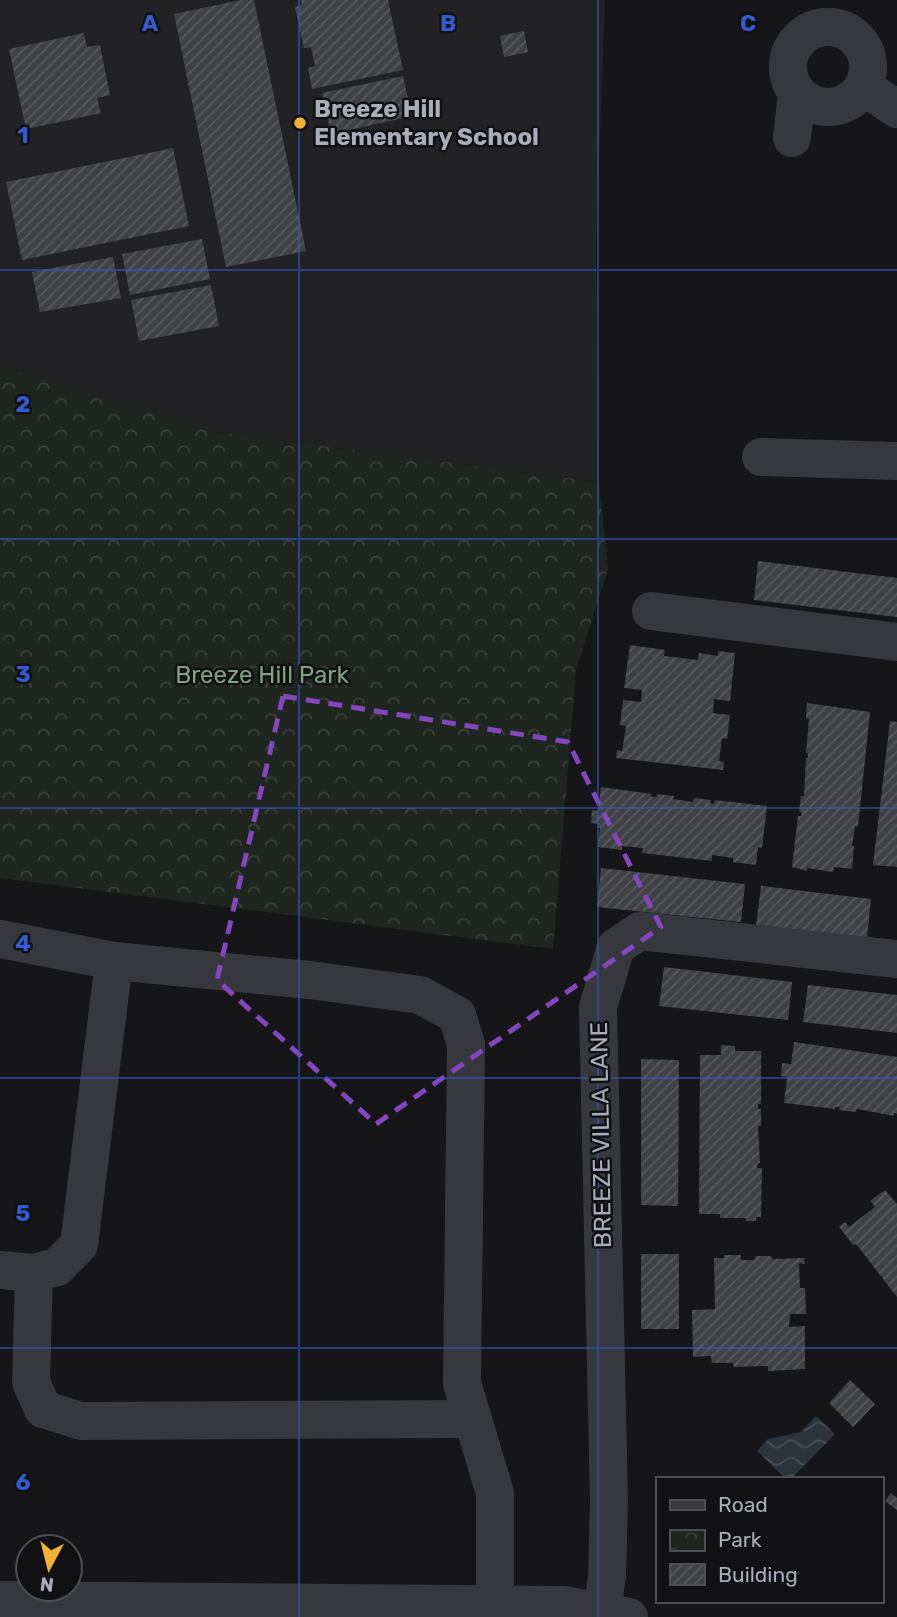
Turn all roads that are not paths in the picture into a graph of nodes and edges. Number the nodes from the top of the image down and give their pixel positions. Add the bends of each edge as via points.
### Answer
1 (806, 17) edge
2 (863, 87) junction
3 (797, 92) junction
4 (897, 109) edge
5 (792, 138) dead end
6 (761, 457) dead end
7 (897, 461) edge
8 (651, 611) dead end
9 (897, 642) edge
10 (0, 939) edge
11 (897, 960) edge
12 (114, 961) junction
13 (17, 1272) edge
14 (473, 1419) junction
15 (0, 1600) edge
16 (495, 1604) junction
17 (616, 1614) edge

1 - 2 street via 817,29 848,32 860,42 869,72
1 - 3 street via 788,63
2 - 3 street via 854,99 839,106 808,103
2 - 4 street
3 - 5 street
6 - 7 street
8 - 9 street
10 - 12 street
11 - 17 street, BREEZE VILLA LANE via 640,931 617,947 598,1007 607,1576
12 - 13 street via 79,1245 57,1267
12 - 14 street via 420,995 457,1015 466,1044 462,1383
13 - 14 street via 31,1382 43,1409 81,1421
14 - 16 street via 495,1493
15 - 16 street
16 - 17 street via 564,1605

